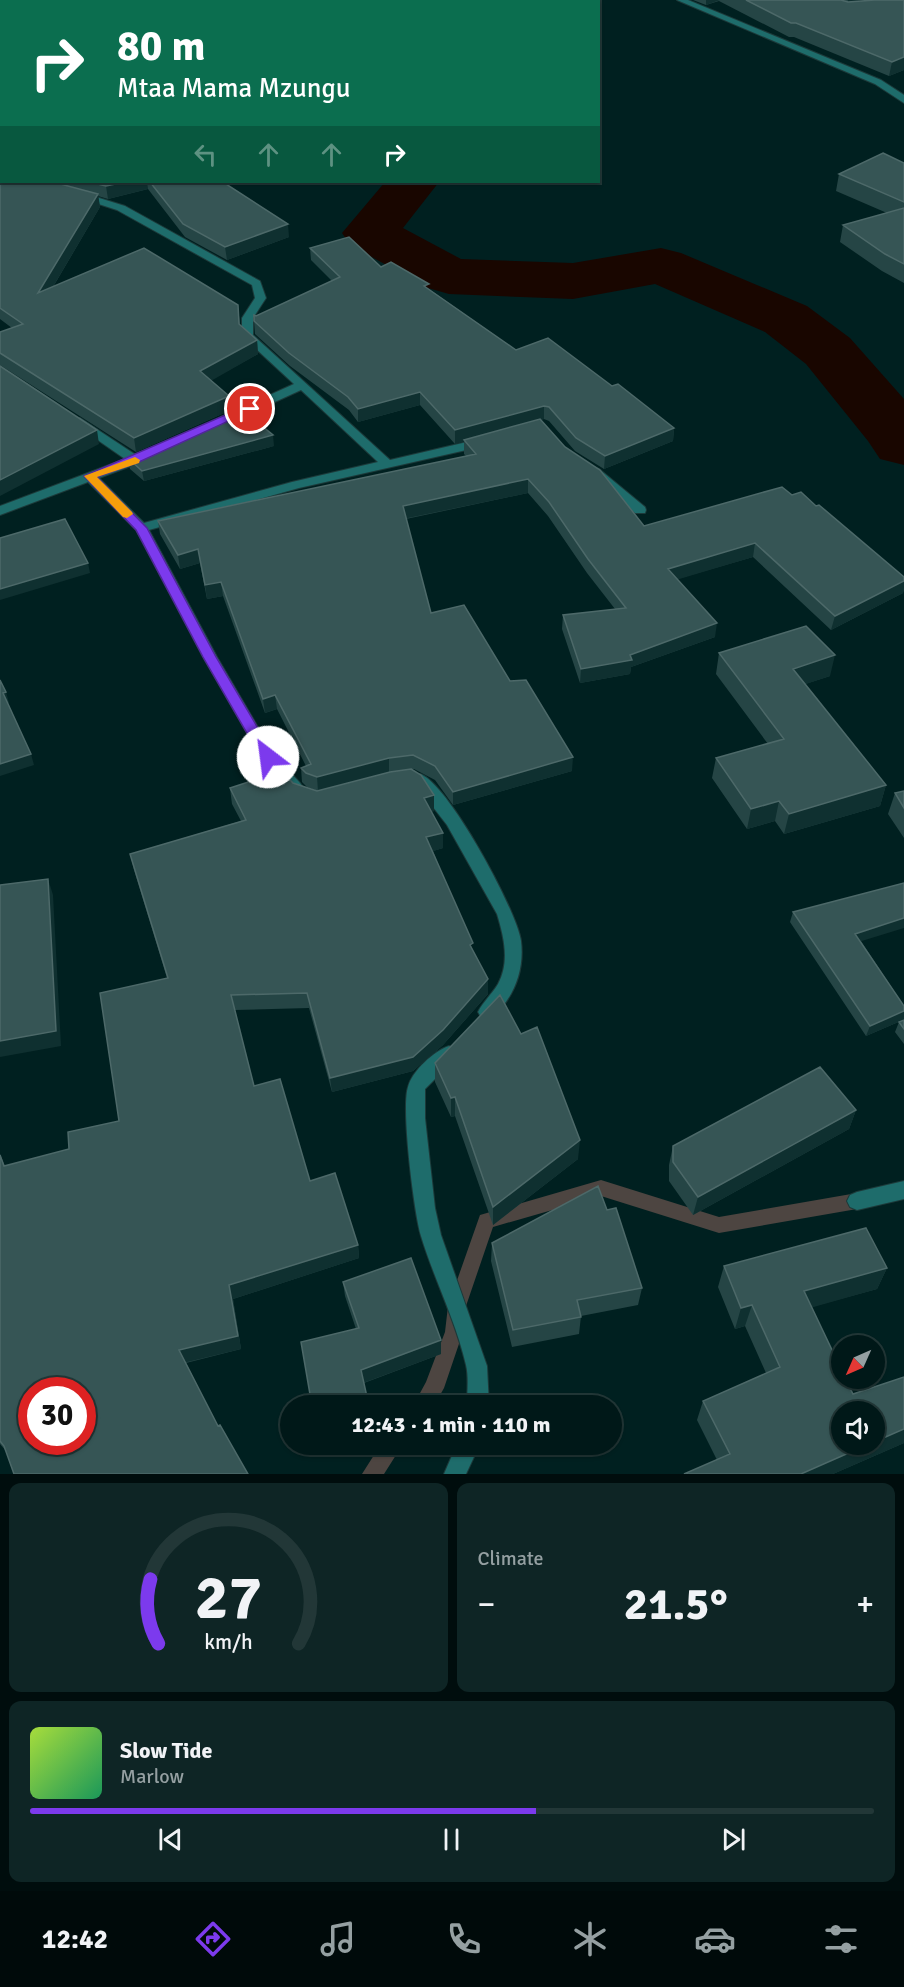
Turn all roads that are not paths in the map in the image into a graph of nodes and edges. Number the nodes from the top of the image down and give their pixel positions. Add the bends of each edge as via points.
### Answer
1 (681, 0) edge
2 (904, 100) edge
3 (72, 193) edge
4 (302, 385) junction
5 (67, 415) edge
6 (215, 425) edge
7 (502, 437) edge
8 (155, 452) edge
9 (135, 460) junction
10 (386, 463) junction
11 (586, 466) edge
12 (90, 476) junction
13 (640, 510) dead end
14 (0, 511) edge
15 (141, 528) junction
16 (406, 778) edge
17 (310, 796) edge
18 (475, 1025) edge
19 (459, 1043) edge
20 (904, 1190) edge
21 (857, 1201) dead end
22 (478, 1395) edge
23 (464, 1455) edge
24 (455, 1474) edge

1 - 2 street via 878,82
3 - 4 street via 121,208 256,283 261,299 248,316 248,336
4 - 6 street
4 - 10 street via 345,420
5 - 9 street
7 - 10 street
8 - 9 street
9 - 12 street
10 - 15 street
11 - 13 street
12 - 14 street
12 - 15 street
15 - 17 street via 268,757 301,793
16 - 18 street via 414,777 428,785 511,928 513,967 508,986
19 - 22 street via 421,1079 416,1088 416,1118 431,1235 477,1366
20 - 21 street
23 - 24 street

